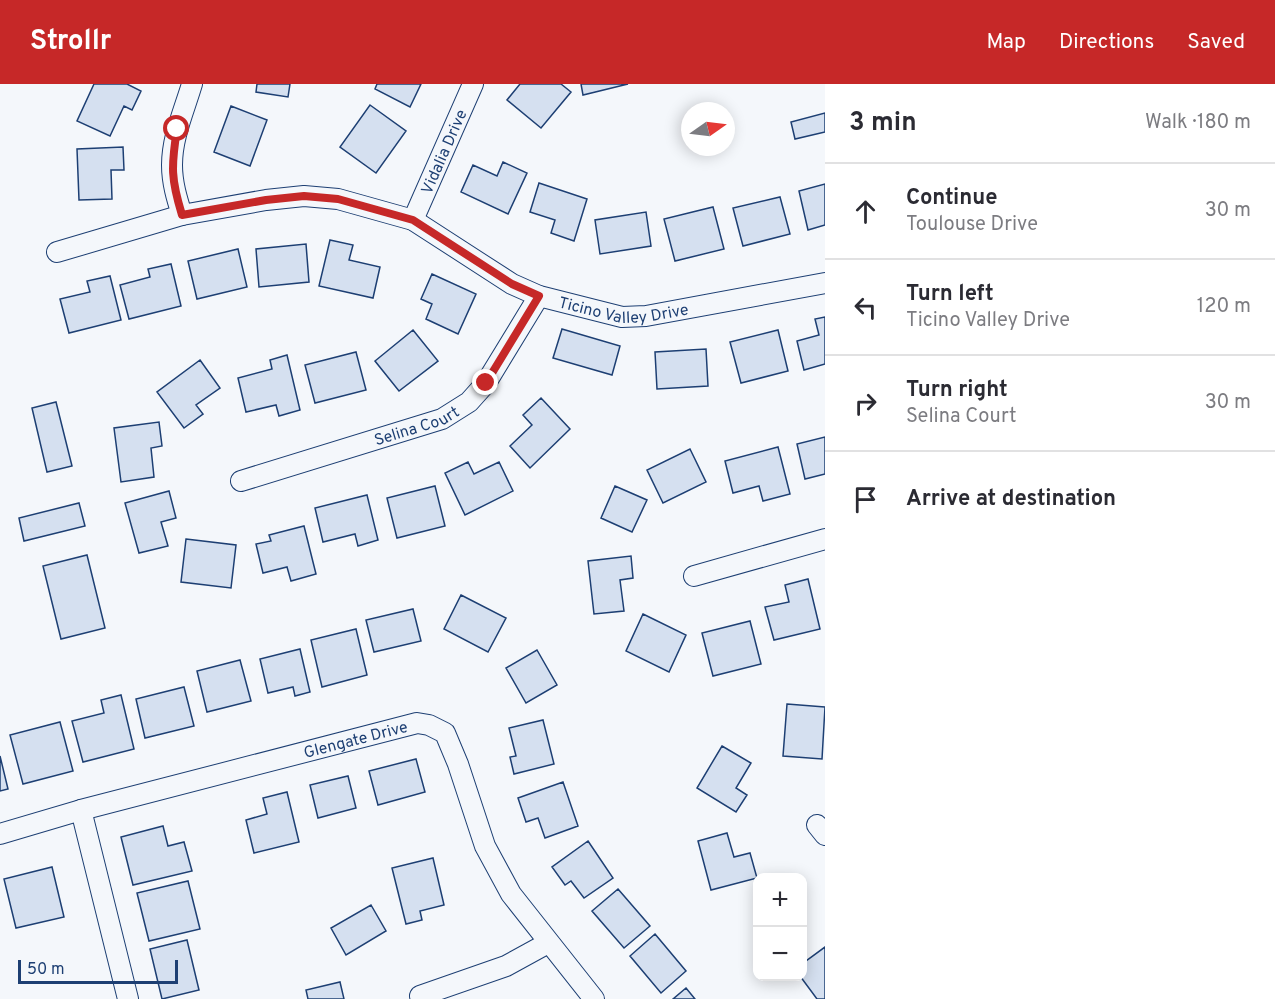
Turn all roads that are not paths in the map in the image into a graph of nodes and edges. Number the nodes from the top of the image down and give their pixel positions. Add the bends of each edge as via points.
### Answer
1 (192, 84) edge
2 (473, 84) edge
3 (182, 215) junction
4 (413, 220) junction
5 (57, 252) dead end
6 (825, 283) edge
7 (539, 296) junction
8 (241, 481) dead end
9 (825, 539) edge
10 (694, 576) dead end
11 (81, 810) junction
12 (0, 834) edge
13 (549, 943) junction
14 (420, 996) dead end
15 (128, 999) edge
16 (594, 999) edge

1 - 3 street via 177,129 172,164
2 - 4 street, Vidalia Drive
3 - 4 street, Ticino Valley Drive via 304,196 338,199
3 - 5 street, Ticino Valley Drive
4 - 7 street, Ticino Valley Drive via 512,284
6 - 7 street, Ticino Valley Drive via 646,316 622,317
7 - 8 street, Selina Court via 486,383 469,402 442,419
9 - 10 street
11 - 12 street, Glengate Drive
11 - 13 street, Glengate Drive via 417,723 429,724 445,734 485,846 511,894
11 - 15 street
13 - 14 street via 506,966
13 - 16 street, Glengate Drive

